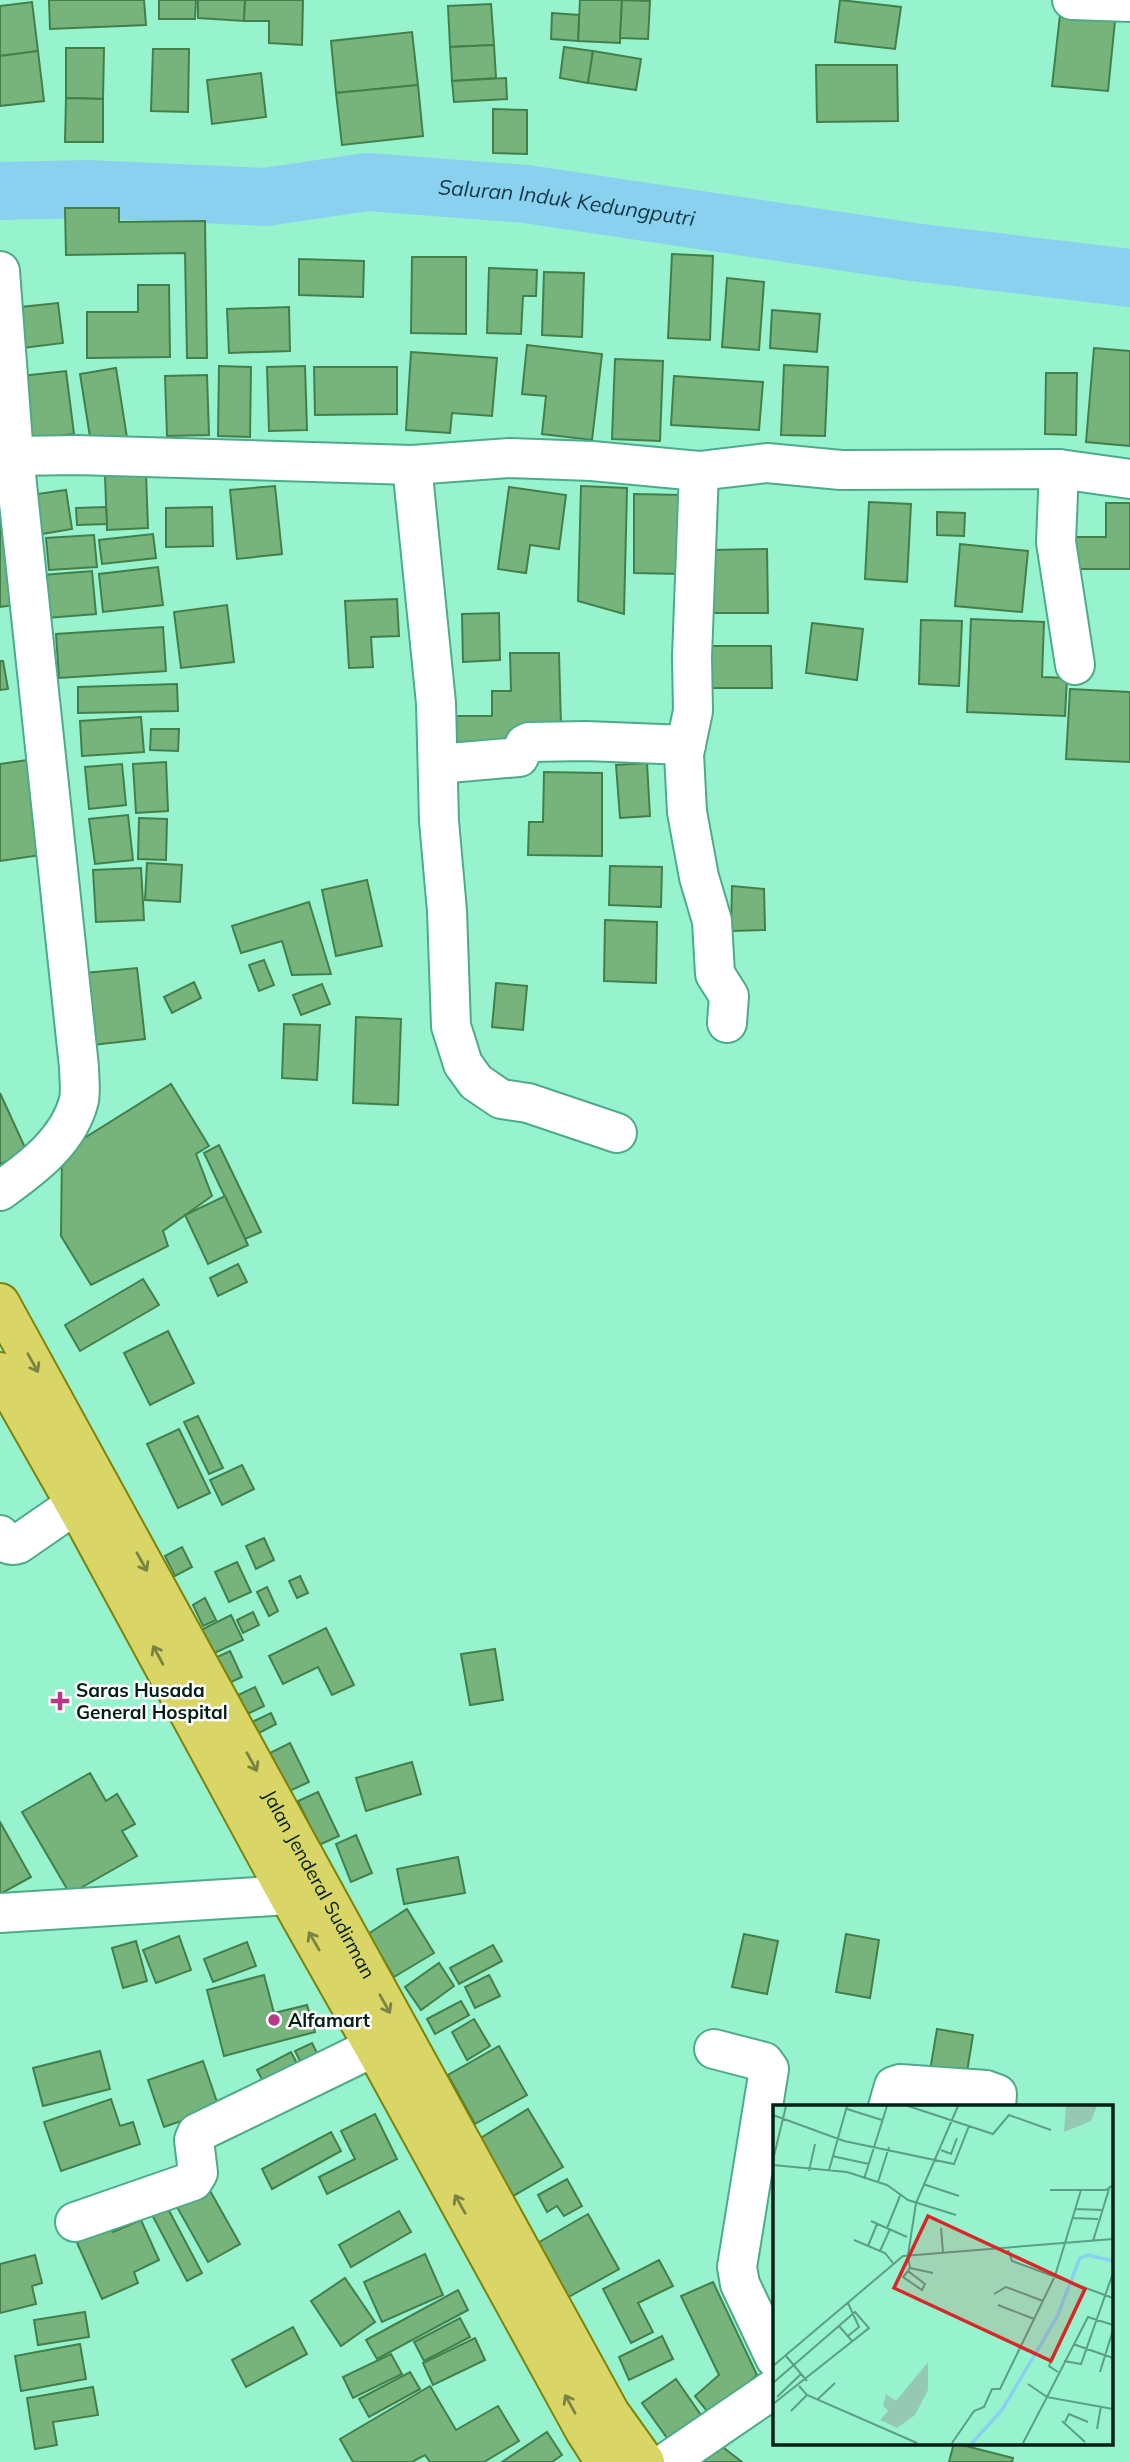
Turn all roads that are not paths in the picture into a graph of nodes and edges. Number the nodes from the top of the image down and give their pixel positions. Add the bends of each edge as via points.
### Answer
1 (1072, 0) edge
2 (1130, 2) edge
3 (0, 271) edge
4 (7, 457) edge
5 (412, 464) junction
6 (1059, 469) junction
7 (699, 471) junction
8 (1130, 479) edge
9 (1074, 665) dead end
10 (686, 746) junction
11 (438, 764) junction
12 (727, 1023) dead end
13 (617, 1133) dead end
14 (0, 1191) edge
15 (0, 1303) edge
16 (0, 1372) edge
17 (86, 1498) junction
18 (0, 1535) edge
19 (303, 1889) junction
20 (0, 1913) edge
21 (374, 2047) junction
22 (714, 2049) dead end
23 (889, 2105) edge
24 (996, 2105) edge
25 (75, 2222) dead end
26 (773, 2354) edge
27 (773, 2389) edge
28 (605, 2462) edge
29 (645, 2462) edge
30 (667, 2462) edge

1 - 2 street
3 - 4 street
4 - 5 street
4 - 14 street via 79,1099 70,1121 37,1164
5 - 7 street via 510,458
5 - 11 street
6 - 7 street via 841,470 767,463
6 - 8 street
6 - 9 street via 1056,542
7 - 10 street via 693,712
10 - 11 street via 529,742 519,757
10 - 12 street via 687,812 712,922 715,974 729,996
11 - 13 street via 451,1026 463,1064 476,1082 501,1099 528,1103
15 -> 17 main road, Jalan Jenderal Sudirman
16 - 17 main road, Jalan Jenderal Sudirman
17 - 18 street via 18,1544 12,1546
17 - 19 main road, Jalan Jenderal Sudirman
19 - 20 street
21 -> 19 main road, Jalan Jenderal Sudirman
19 -> 29 main road, Jalan Jenderal Sudirman via 610,2413
21 - 25 street via 197,2133 198,2173 192,2181
28 -> 21 main road, Jalan Jenderal Sudirman
22 - 26 street via 764,2062 769,2069 737,2267 740,2284
23 - 24 street via 894,2086 900,2084 986,2090 997,2094
27 - 30 street

